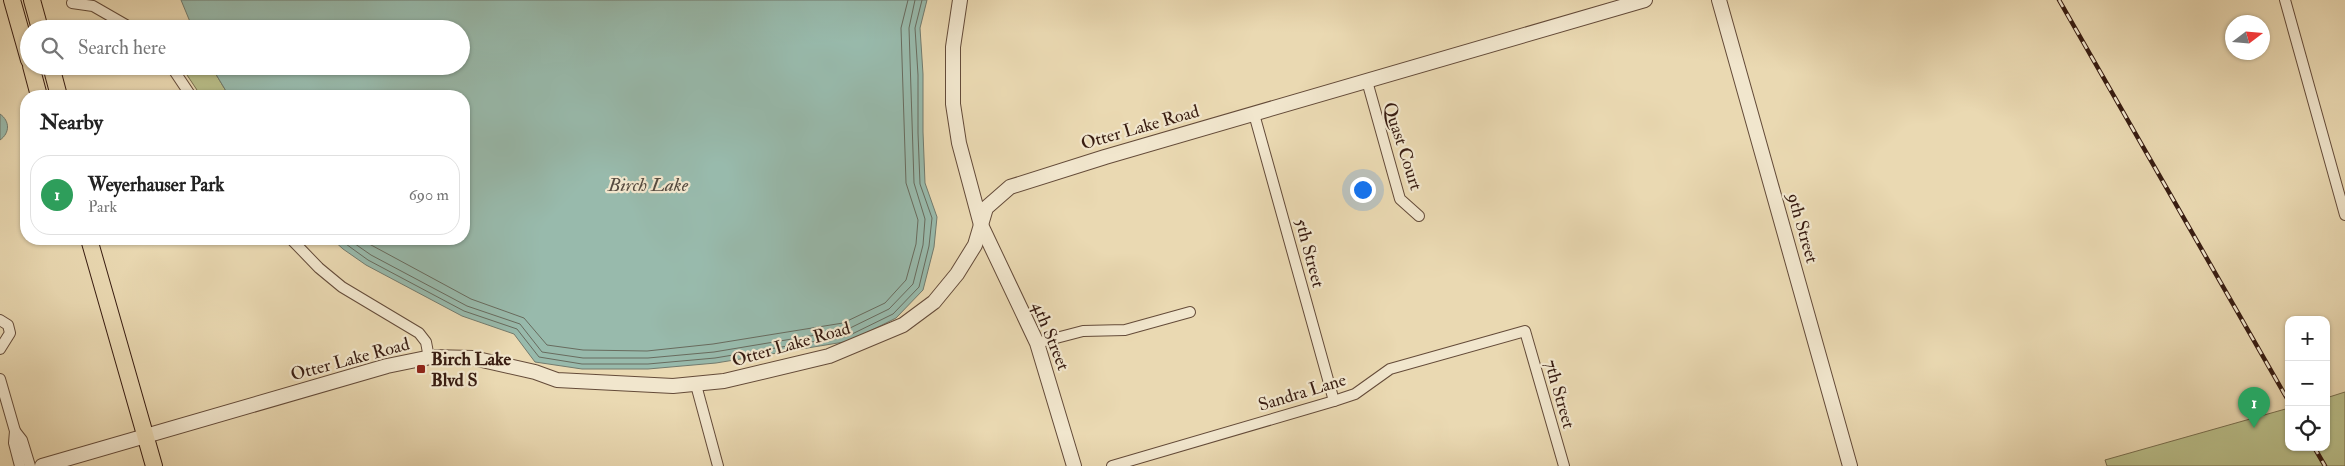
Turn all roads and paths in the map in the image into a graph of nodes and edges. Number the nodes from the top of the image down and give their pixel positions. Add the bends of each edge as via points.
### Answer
1 (12, 0) edge
2 (32, 0) edge
3 (960, 0) edge
4 (1645, 0) edge
5 (1719, 0) edge
6 (2285, 0) edge
7 (72, 4) dead end
8 (38, 20) edge
9 (117, 20) edge
10 (20, 28) edge
11 (33, 75) edge
12 (53, 75) edge
13 (177, 75) edge
14 (1367, 81) junction
15 (37, 90) edge
16 (57, 90) edge
17 (188, 90) edge
18 (1254, 114) junction
19 (2345, 215) edge
20 (1419, 216) dead end
21 (981, 225) junction
22 (91, 245) edge
23 (296, 245) edge
24 (1190, 312) dead end
25 (0, 320) edge
26 (1526, 331) joint
27 (1037, 343) junction
28 (0, 349) edge
29 (428, 358) junction
30 (0, 379) edge
31 (696, 385) junction
32 (1334, 401) junction
33 (14, 431) junction
34 (145, 436) junction
35 (20, 466) edge
36 (30, 466) edge
37 (42, 466) edge
38 (154, 466) edge
39 (718, 466) edge
40 (1074, 466) edge
41 (1112, 466) edge
42 (1564, 466) edge
43 (1850, 466) edge

1 - 10 main road
2 - 8 main road
3 - 21 street, 4th Street via 953,47 953,104 959,143
4 - 14 street, Otter Lake Road
5 - 43 street, 9th Street
6 - 19 street
7 - 9 street via 93,6
11 - 15 main road
12 - 16 main road
13 - 17 street
14 - 18 street, Otter Lake Road
14 - 20 street, Quast Court via 1400,199
18 - 21 street, Otter Lake Road via 1022,182 998,195 986,208
18 - 32 street, 5th Street
21 - 27 street, 4th Street
21 - 31 street, Otter Lake Road via 975,245 957,274 934,302 903,325 829,356 745,377
22 - 34 main road
23 - 29 street via 342,287 419,333 426,342
24 - 27 street via 1126,330 1084,331
25 - 28 street via 10,330
26 - 32 street, Sandra Lane via 1396,367 1355,394
26 - 42 street, 7th Street
27 - 40 street, 4th Street
29 - 31 street, Otter Lake Road via 473,358 557,380
29 - 34 street, Otter Lake Road via 382,368
30 - 33 street
31 - 39 street
32 - 41 street, Sandra Lane
33 - 35 street
33 - 36 street via 22,440
34 - 37 street, Otter Lake Road
34 - 38 main road

